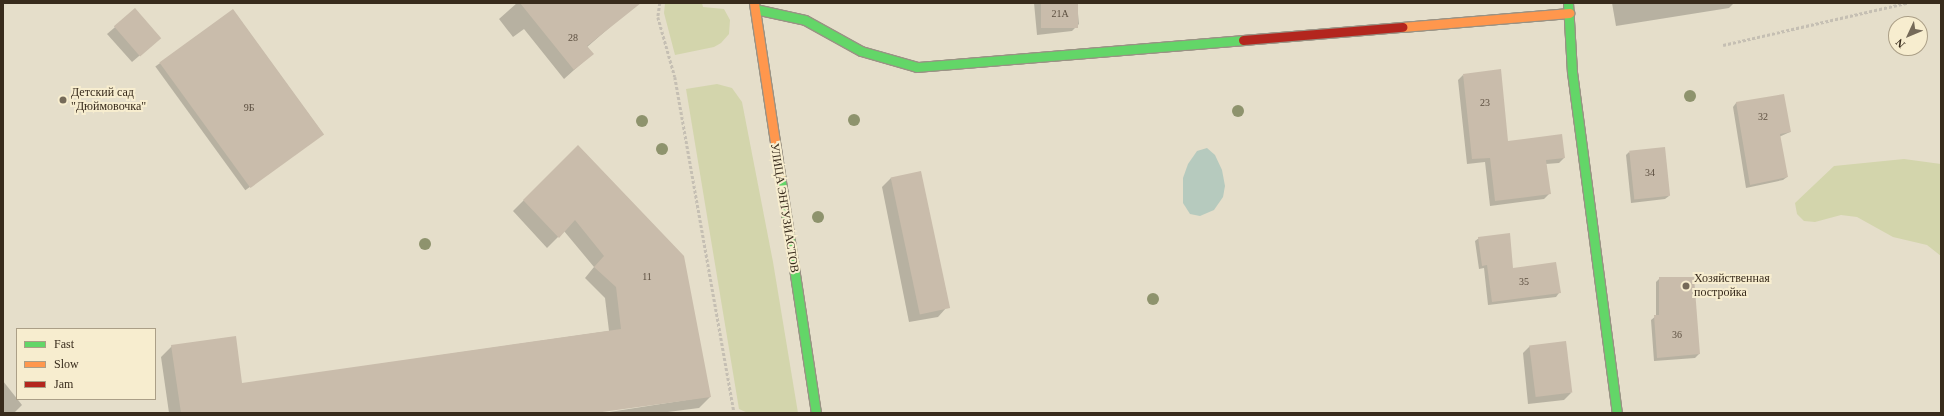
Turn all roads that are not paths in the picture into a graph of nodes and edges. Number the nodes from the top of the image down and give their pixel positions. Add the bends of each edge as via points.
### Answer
1 (1568, 3) edge
2 (755, 6) edge
3 (1569, 13) junction
4 (816, 413) edge
5 (1617, 413) edge

1 - 3 street
2 - 3 street via 805,20 861,50 917,67
2 - 4 street, УЛИЦА ЭНТУЗИАСТОВ
3 - 5 street via 1572,72

